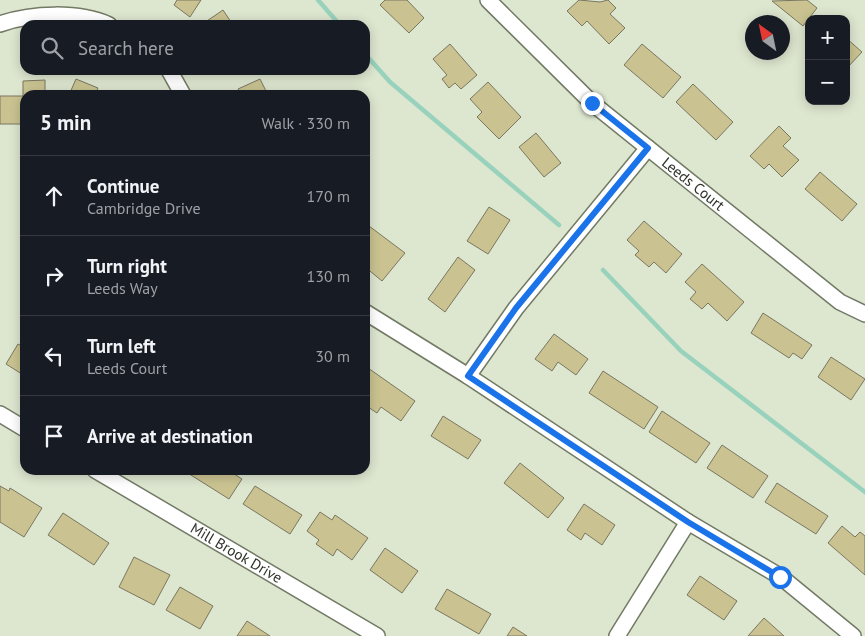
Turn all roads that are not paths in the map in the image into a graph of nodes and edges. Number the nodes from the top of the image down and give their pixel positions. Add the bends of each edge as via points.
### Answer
1 (488, 0) edge
2 (98, 20) edge
3 (0, 24) edge
4 (172, 75) edge
5 (180, 90) edge
6 (648, 148) junction
7 (865, 314) edge
8 (370, 315) edge
9 (468, 376) junction
10 (0, 414) edge
11 (20, 426) edge
12 (103, 475) edge
13 (688, 522) junction
14 (377, 636) edge
15 (617, 636) edge
16 (853, 636) edge

1 - 6 street, Leeds Court via 592,103
2 - 3 street via 71,15 13,19
4 - 5 street
6 - 7 street, Leeds Court via 840,302
6 - 9 street via 516,308
8 - 9 street
9 - 13 street
10 - 11 street
12 - 14 street, Mill Brook Drive
13 - 15 street
13 - 16 street via 780,577

